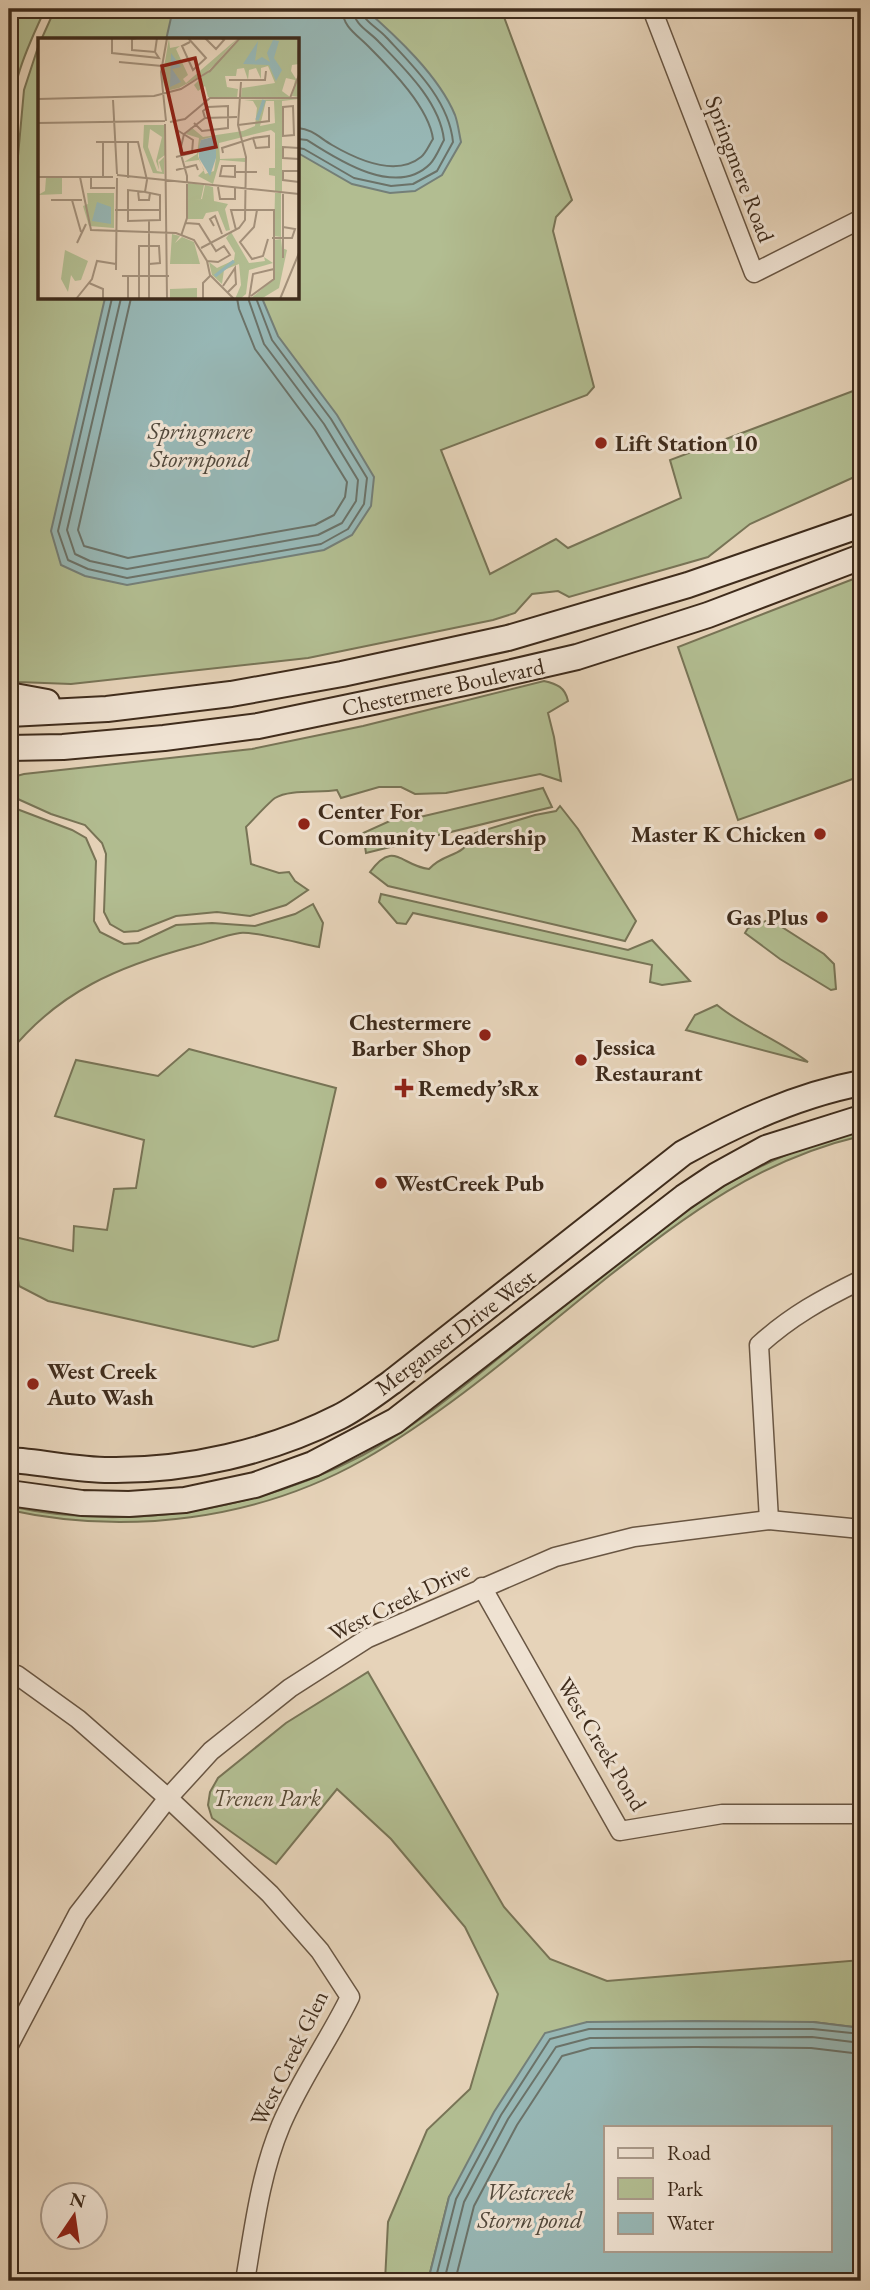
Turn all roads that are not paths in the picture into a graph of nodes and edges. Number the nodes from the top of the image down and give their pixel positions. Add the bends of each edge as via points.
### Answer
1 (652, 9) edge
2 (861, 219) edge
3 (861, 524) edge
4 (861, 557) edge
5 (9, 695) edge
6 (107, 709) junction
7 (9, 715) edge
8 (63, 747) junction
9 (9, 748) edge
10 (9, 766) edge
11 (854, 1084) edge
12 (856, 1119) edge
13 (537, 1269) junction
14 (861, 1280) edge
15 (558, 1296) junction
16 (300, 1435) junction
17 (9, 1460) edge
18 (313, 1464) junction
19 (9, 1493) edge
20 (769, 1520) junction
21 (861, 1529) edge
22 (482, 1587) junction
23 (17, 1675) dead end
24 (167, 1798) junction
25 (861, 1814) edge
26 (9, 2045) edge
27 (245, 2281) edge

1 - 2 street, Springmere Road via 754,273
3 - 6 street, Chestermere Boulevard via 688,585 508,638 232,694
4 - 8 street, Chestermere Boulevard via 708,615 577,657 258,726
5 - 6 street
6 - 7 street, Chestermere Boulevard
8 - 9 street, Chestermere Boulevard
8 - 10 street
11 - 12 street
11 - 13 street, Merganser Drive West via 769,1110 683,1153
12 - 15 street, Merganser Drive West via 765,1149 717,1175
13 - 15 street
13 - 16 street, Merganser Drive West via 393,1382 341,1416
14 - 20 street via 785,1321 759,1345
15 - 18 street, Merganser Drive West via 395,1421
16 - 17 street, Merganser Drive West via 187,1464 112,1470
16 - 18 street
18 - 19 street, Merganser Drive West via 255,1485 185,1500 82,1503
20 - 21 street, West Creek Drive
20 - 22 street, West Creek Drive via 634,1537 555,1557
22 - 24 street, West Creek Drive via 368,1639 290,1688 211,1751
22 - 25 street, West Creek Pond via 620,1831 722,1814
23 - 24 street via 78,1719
24 - 26 street, West Creek Drive via 78,1914
24 - 27 street, West Creek Glen via 270,1894 320,1951 350,1997 282,2125 261,2185

